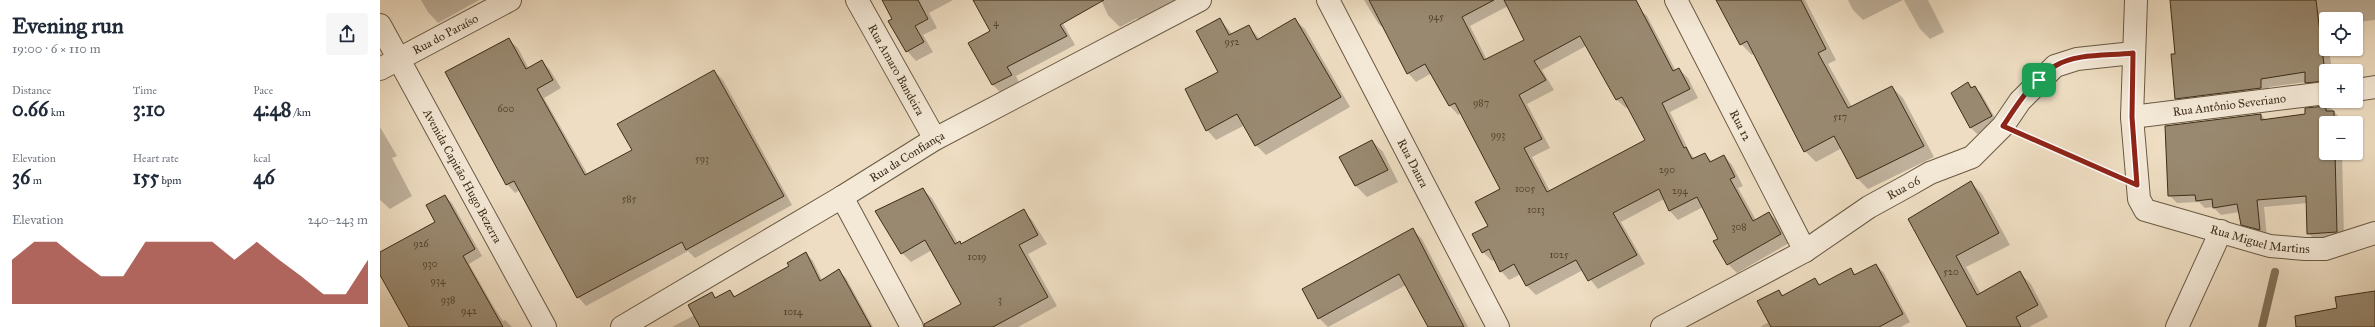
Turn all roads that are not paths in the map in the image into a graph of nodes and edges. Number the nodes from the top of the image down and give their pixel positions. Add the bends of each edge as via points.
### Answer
1 (510, 0) edge
2 (857, 0) edge
3 (1200, 0) edge
4 (1328, 0) edge
5 (1676, 0) edge
6 (2136, 0) edge
7 (380, 25) edge
8 (2133, 53) junction
9 (389, 64) edge
10 (2375, 87) edge
11 (2363, 89) edge
12 (2319, 94) edge
13 (2132, 117) junction
14 (935, 139) junction
15 (842, 197) junction
16 (2221, 231) junction
17 (2375, 234) edge
18 (1805, 251) junction
19 (545, 327) edge
20 (622, 327) edge
21 (912, 327) edge
22 (1498, 327) edge
23 (1662, 327) edge
24 (2177, 327) edge

1 - 9 street, Rua do Paraíso
2 - 14 street, Rua Amaro Bandeira
3 - 14 street, Rua da Confiança
4 - 22 street, Rua Daura
5 - 18 street, Rua 12
6 - 8 street
7 - 9 street, Avenida Capitão Hugo Bezerra
8 - 13 street
8 - 18 street, Rua 06 via 2076,59 2055,66 2020,101 2003,126 1972,157 1930,173 1869,207
9 - 19 street, Avenida Capitão Hugo Bezerra
10 - 11 street
12 - 13 street, Rua Antônio Severiano
13 - 16 street, Rua Miguel Martins via 2137,185 2139,199 2145,210
14 - 15 street, Rua da Confiança
15 - 20 street, Rua da Confiança
15 - 21 street
16 - 17 street, Rua Miguel Martins via 2270,246 2305,250 2325,249
16 - 24 street
18 - 23 street, Rua 06

